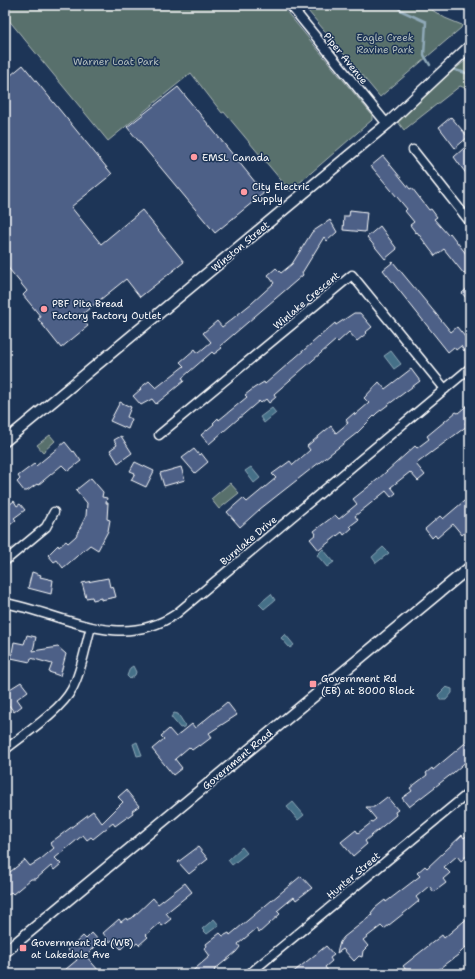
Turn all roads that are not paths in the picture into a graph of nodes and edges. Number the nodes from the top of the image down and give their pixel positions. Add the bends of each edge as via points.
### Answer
1 (290, 5) edge
2 (470, 46) edge
3 (387, 124) junction
4 (413, 150) dead end
5 (470, 222) edge
6 (470, 368) edge
7 (445, 389) junction
8 (159, 435) dead end
9 (5, 441) edge
10 (54, 512) dead end
11 (5, 561) edge
12 (470, 567) edge
13 (5, 603) edge
14 (91, 627) junction
15 (6, 749) edge
16 (470, 792) edge
17 (5, 952) edge
18 (249, 974) edge

1 - 3 street, Piper Avenue
2 - 3 street, Winston Street
3 - 9 street, Winston Street
4 - 5 street
6 - 7 street, Burnlake Drive
7 - 8 street, Winlake Crescent via 352,275
7 - 14 street, Burnlake Drive via 168,619 134,631 110,631
10 - 11 street via 46,527
12 - 17 street, Government Road
13 - 14 street, Burnlake Drive
14 - 15 street via 77,680 69,695
16 - 18 street, Hunter Street

